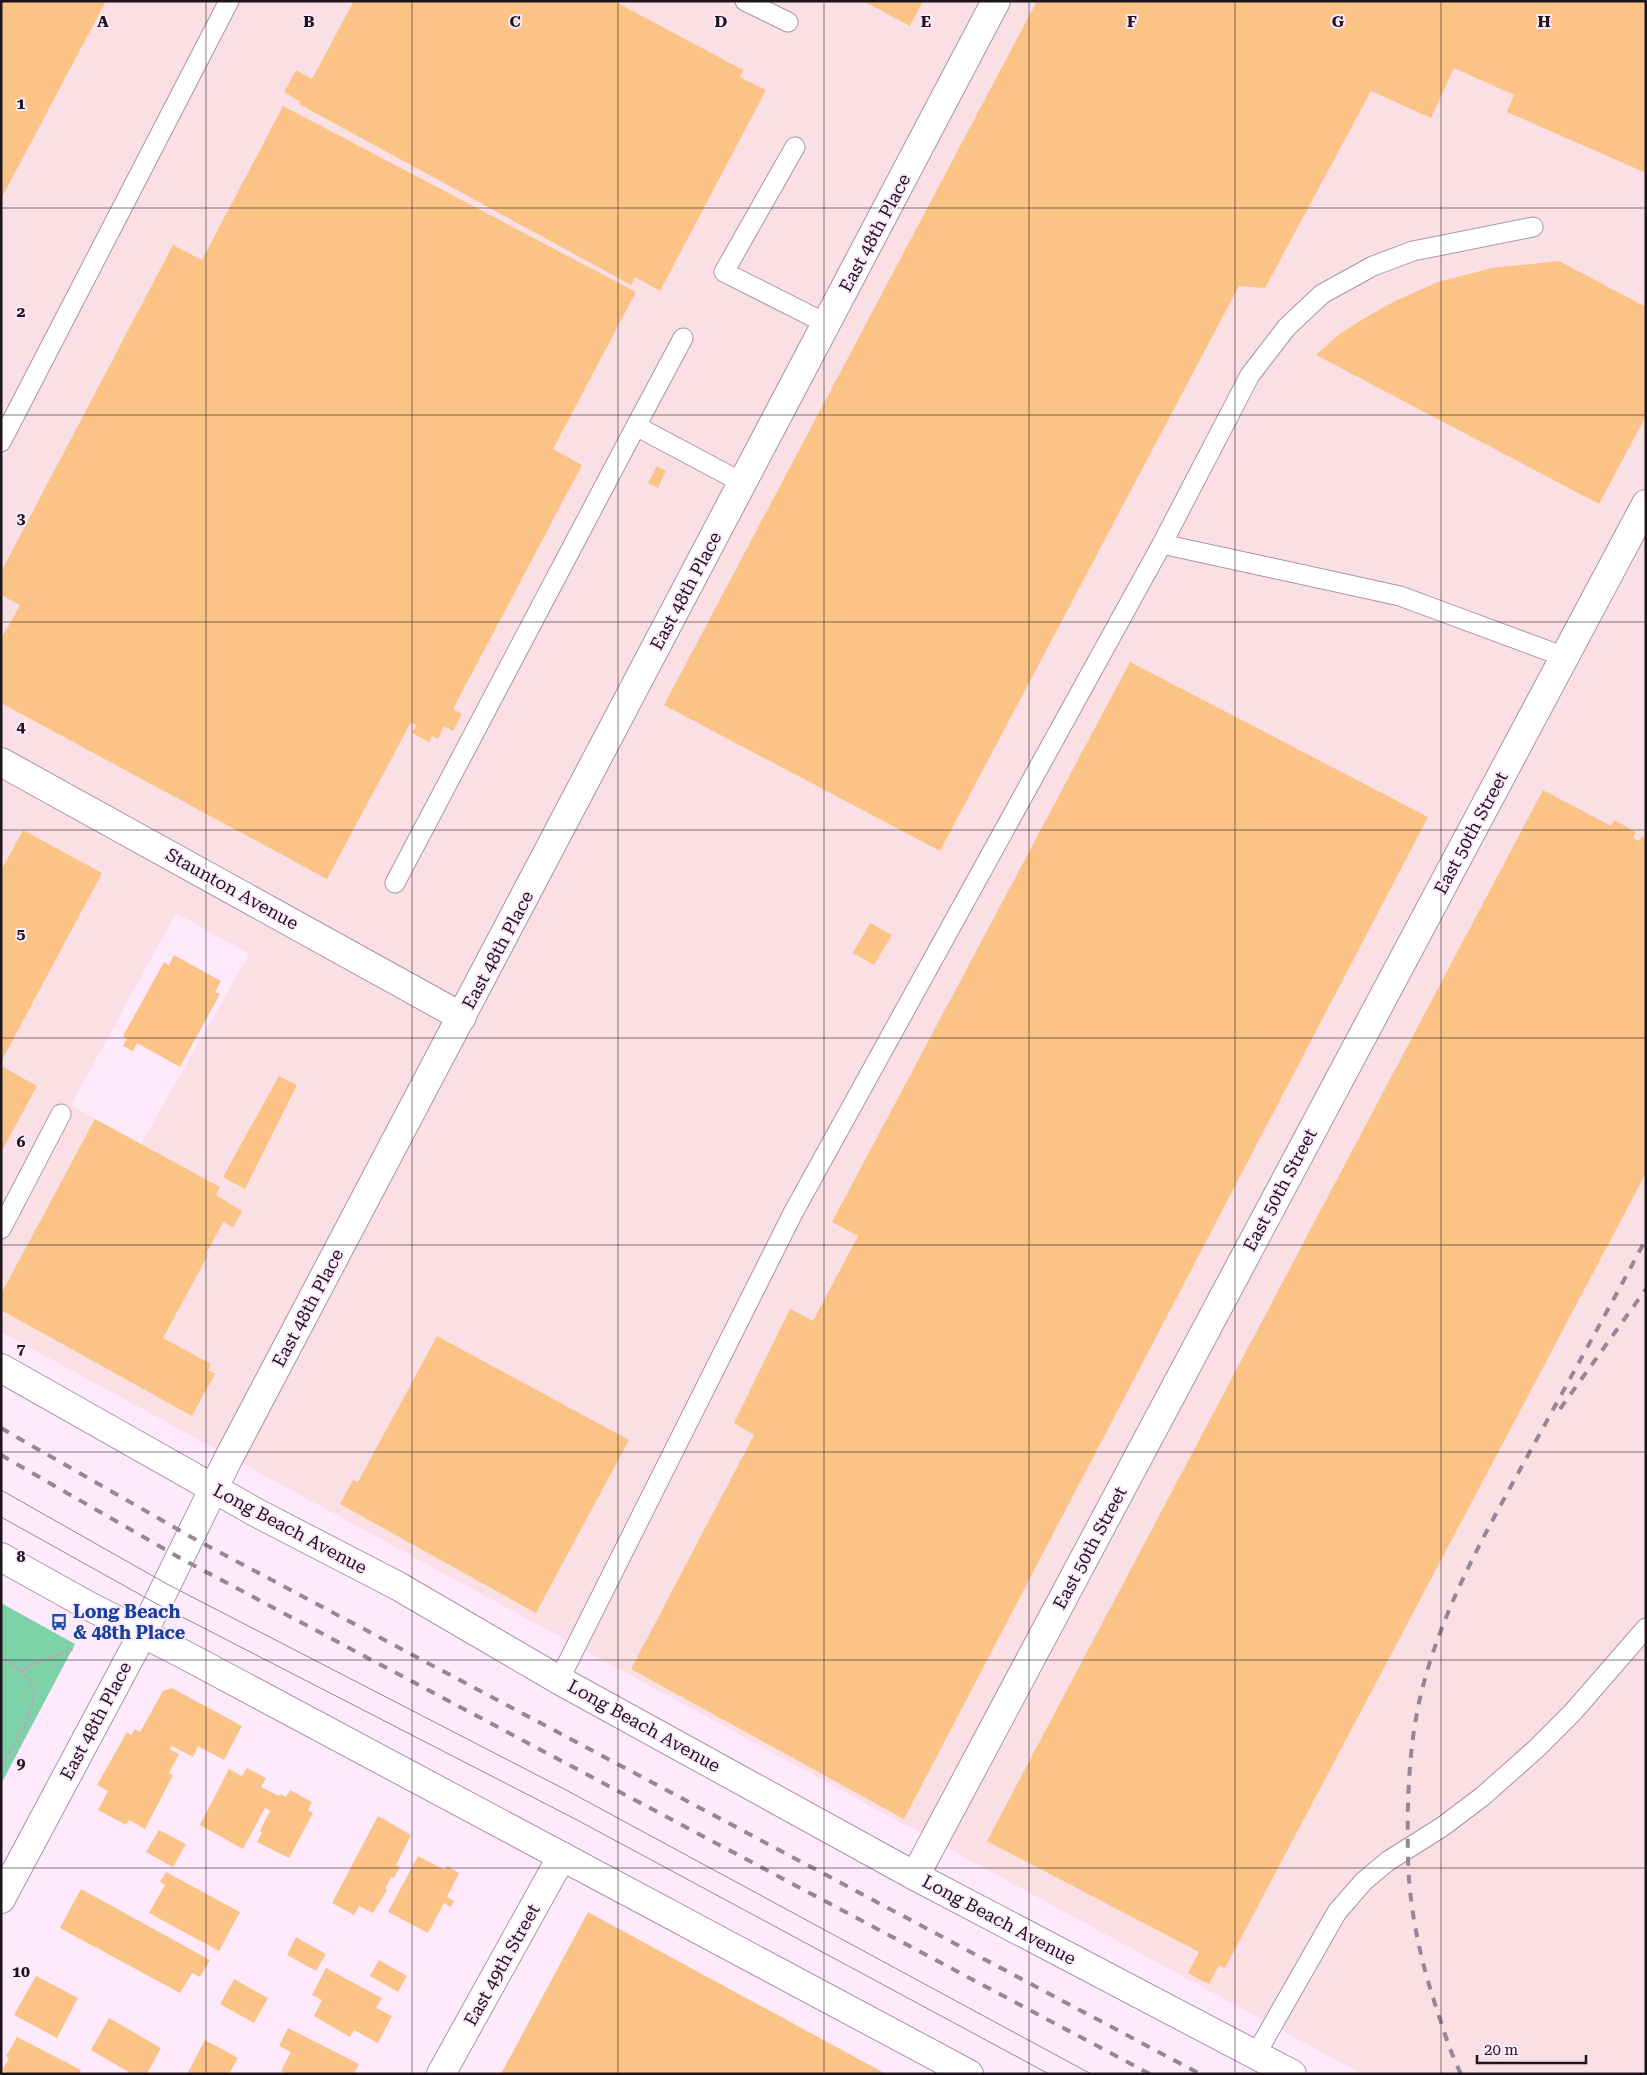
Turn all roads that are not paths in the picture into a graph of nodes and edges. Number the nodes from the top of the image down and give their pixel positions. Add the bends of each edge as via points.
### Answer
1 (229, 1) edge
2 (745, 1) edge
3 (996, 1) edge
4 (788, 22) dead end
5 (795, 147) dead end
6 (1533, 227) dead end
7 (827, 324) junction
8 (683, 338) dead end
9 (636, 426) junction
10 (1, 442) edge
11 (743, 483) junction
12 (1646, 504) edge
13 (1162, 544) junction
14 (1564, 657) junction
15 (1, 762) edge
16 (396, 883) dead end
17 (462, 1017) junction
18 (62, 1114) dead end
19 (1, 1229) edge
20 (1, 1368) edge
21 (214, 1488) junction
22 (1, 1556) edge
23 (1646, 1628) edge
24 (143, 1633) junction
25 (559, 1680) junction
26 (562, 1856) junction
27 (915, 1876) junction
28 (1, 1900) edge
29 (1256, 2054) junction
30 (441, 2074) edge
31 (969, 2074) edge
32 (1292, 2074) edge

1 - 10 lane
2 - 4 lane
3 - 7 street, East 48th Place
5 - 7 lane via 724,272
6 - 13 lane via 1414,251 1373,266 1322,294 1287,327 1250,375
7 - 11 street, East 48th Place
8 - 9 lane
9 - 11 lane
9 - 16 lane
11 - 17 street, East 48th Place
12 - 14 street, East 50th Street
13 - 14 lane via 1400,596
13 - 25 lane via 793,1213
14 - 27 street, East 50th Street
15 - 17 street, Staunton Avenue
17 - 21 street, East 48th Place
18 - 19 lane
20 - 21 street, Long Beach Avenue
21 - 24 street, East 48th Place
21 - 25 street, Long Beach Avenue via 398,1586
22 - 24 street
23 - 29 lane via 1536,1749 1483,1796 1364,1880 1337,1912
24 - 26 street
24 - 28 street, East 48th Place
25 - 27 street, Long Beach Avenue
26 - 30 street, East 49th Street
26 - 31 street
27 - 29 street, Long Beach Avenue
29 - 32 street, Long Beach Avenue

